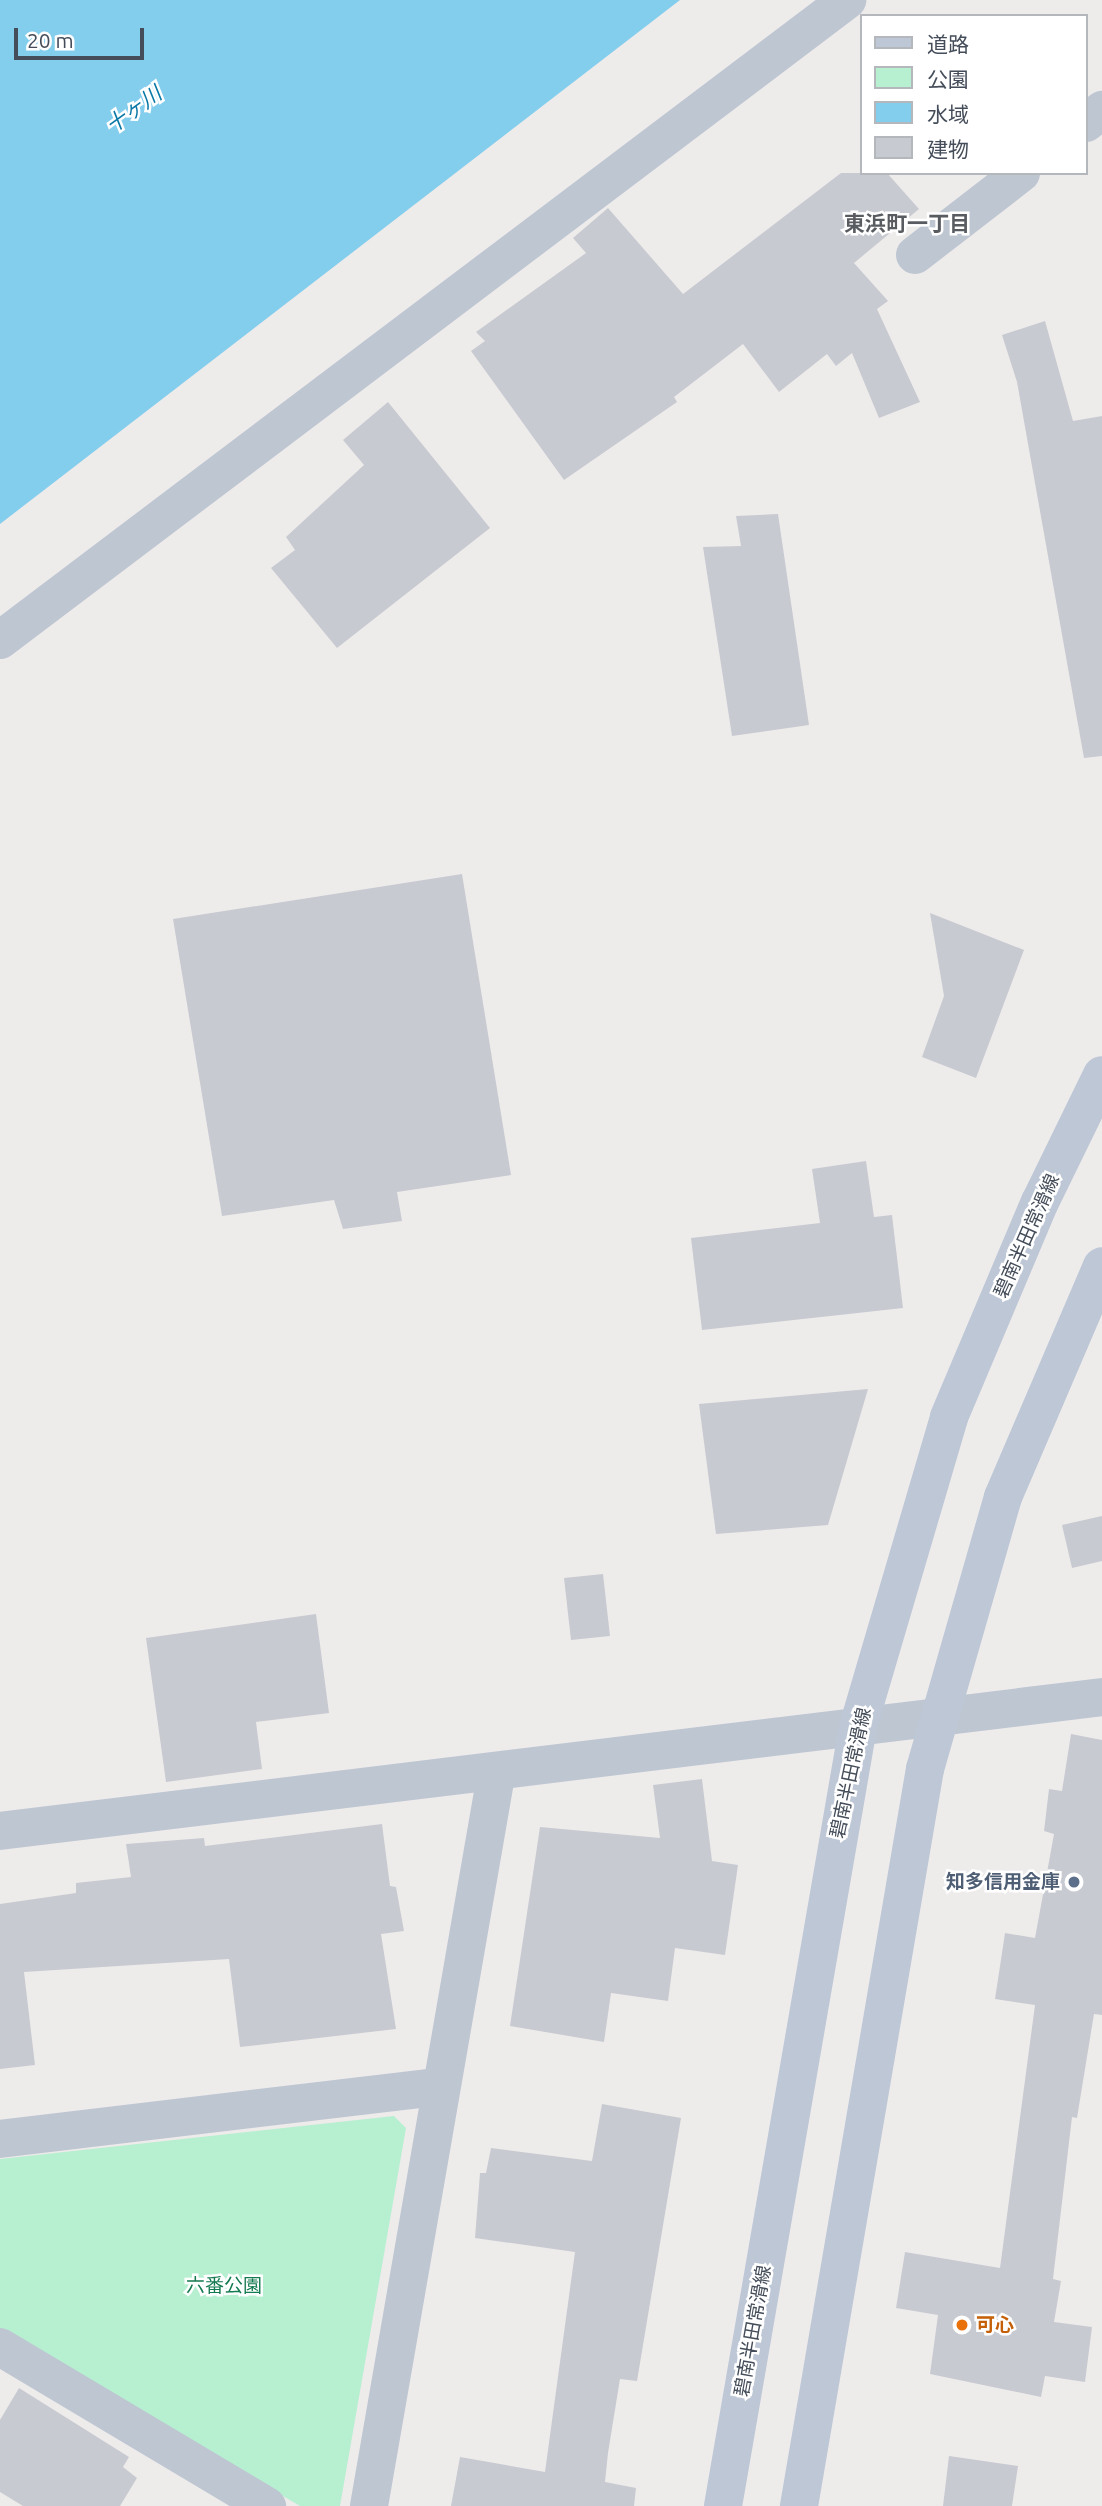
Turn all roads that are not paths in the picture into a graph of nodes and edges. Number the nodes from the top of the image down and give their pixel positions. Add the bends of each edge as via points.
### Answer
1 (847, 0) edge
2 (1102, 110) edge
3 (1088, 121) edge
4 (1018, 175) edge
5 (915, 254) dead end
6 (0, 640) edge
7 (1102, 1075) edge
8 (1102, 1266) edge
9 (1102, 1697) edge
10 (938, 1716) junction
11 (858, 1727) junction
12 (495, 1775) junction
13 (0, 1831) edge
14 (438, 2087) junction
15 (0, 2139) edge
16 (0, 2347) edge
17 (267, 2506) edge
18 (369, 2506) edge
19 (723, 2506) edge
20 (799, 2506) edge

1 - 6 street
2 - 3 street
4 - 5 street
7 - 11 main road, 碧南半田常滑線 via 1040,1202 950,1418
8 - 10 main road via 1003,1497
9 - 10 street
10 - 11 street
10 - 20 main road via 925,1769
11 - 12 street
11 - 19 main road, 碧南半田常滑線
12 - 13 street
12 - 14 street
14 - 15 street
14 - 18 street
16 - 17 street

